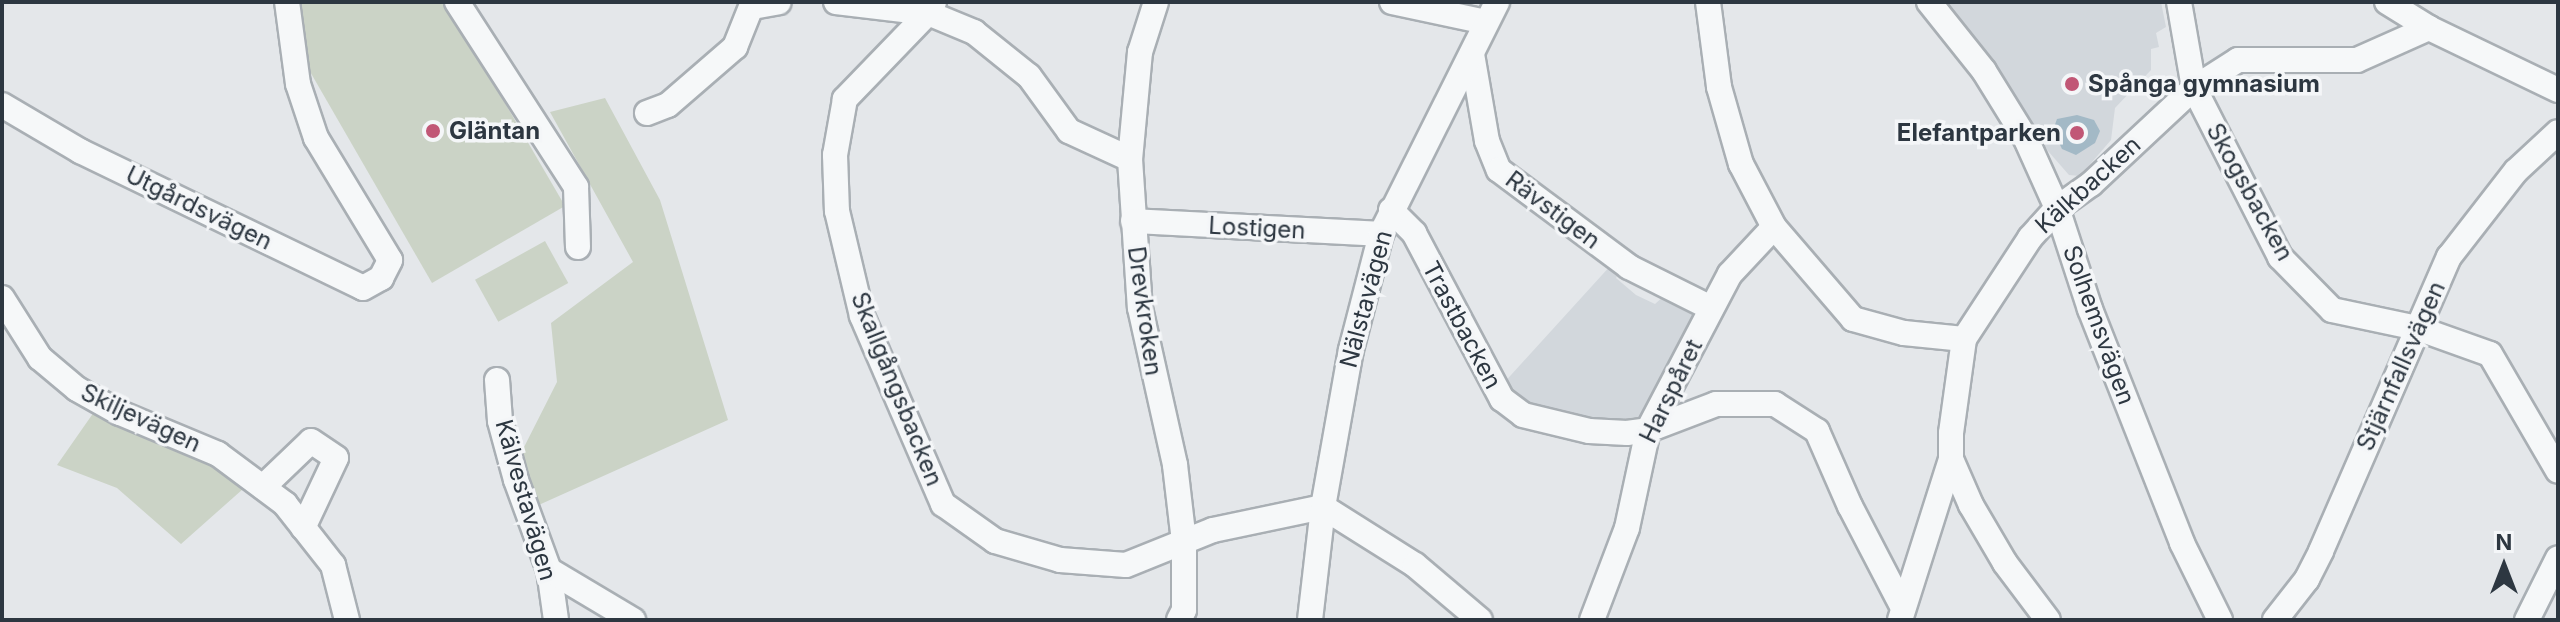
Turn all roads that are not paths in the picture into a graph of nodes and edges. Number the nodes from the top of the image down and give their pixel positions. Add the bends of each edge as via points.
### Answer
1 (287, 2) edge
2 (457, 2) edge
3 (779, 2) edge
4 (836, 2) edge
5 (1156, 2) edge
6 (1392, 2) edge
7 (1708, 2) edge
8 (1929, 2) edge
9 (2179, 2) edge
10 (2387, 2) edge
11 (752, 4) edge
12 (931, 8) edge
13 (1492, 12) edge
14 (2429, 28) junction
15 (1472, 54) junction
16 (2194, 88) junction
17 (2558, 90) edge
18 (2, 105) edge
19 (647, 113) dead end
20 (2558, 132) edge
21 (1130, 159) junction
22 (2057, 208) junction
23 (1391, 210) junction
24 (1133, 221) junction
25 (1774, 227) junction
26 (1381, 234) junction
27 (578, 247) dead end
28 (2, 298) edge
29 (1711, 308) junction
30 (2417, 328) junction
31 (1964, 339) junction
32 (497, 380) dead end
33 (1648, 430) junction
34 (1951, 459) junction
35 (2558, 471) edge
36 (263, 487) junction
37 (1937, 504) junction
38 (1971, 505) junction
39 (1323, 507) junction
40 (303, 528) junction
41 (1184, 542) junction
42 (2558, 558) edge
43 (549, 570) junction
44 (1902, 614) edge
45 (347, 620) edge
46 (556, 620) edge
47 (633, 620) edge
48 (1179, 620) edge
49 (1310, 620) edge
50 (1480, 620) edge
51 (1592, 620) edge
52 (2048, 620) edge
53 (2220, 620) edge
54 (2275, 620) edge
55 (2527, 620) edge

1 - 18 street, Utgårdsvägen via 298,84 316,138 390,260 381,278 363,288 80,151
2 - 27 street via 576,187
3 - 11 street
4 - 12 street
5 - 21 street, Drevkroken via 1140,52
6 - 13 street
7 - 25 street via 1719,87 1741,164
8 - 22 street, Solhemsvägen via 1984,71
9 - 16 street, Skogsbacken
10 - 14 street
11 - 19 street via 735,47 668,105
12 - 21 street via 974,32 1029,76 1069,131
12 - 41 street, Skallgångsbacken via 845,99 835,155 837,211 862,316 943,504 995,541 1060,560 1126,565
13 - 15 street, Nälstavägen
14 - 16 street, Kälkbacken via 2357,60 2238,60
14 - 17 street
15 - 23 street, Nälstavägen
15 - 29 street, Rävstigen via 1487,141 1499,170 1629,267
16 - 22 street, Kälkbacken via 2091,184
16 - 30 street, Skogsbacken via 2280,257 2332,310
20 - 30 street, Stjärnfallsvägen via 2516,171 2449,257
21 - 24 street, Drevkroken
22 - 31 street, Kälkbacken via 2030,238
22 - 53 street, Solhemsvägen via 2090,309 2182,543
23 - 26 street, Nälstavägen
23 - 33 street, Trastbacken via 1414,233 1502,399 1523,415 1589,431
24 - 26 street, Lostigen
24 - 41 street, Drevkroken via 1140,308 1175,465
25 - 29 street, Harspåret via 1730,274
25 - 31 street via 1853,319 1904,333
26 - 39 street, Nälstavägen via 1351,350
28 - 36 street, Skiljevägen via 40,358 77,389 218,454
29 - 33 street, Harspåret
30 - 35 street, Skogsbacken via 2490,354
30 - 54 street, Stjärnfallsvägen via 2321,551
31 - 34 street, Kälkbacken
32 - 43 street, Kälvestavägen via 500,421 516,480
33 - 44 street, Trastbacken via 1716,404 1775,404 1817,431
33 - 51 street, Harspåret via 1627,528
34 - 37 street, Kälkbacken
34 - 38 street
36 - 40 street, Skiljevägen
36 - 40 street via 311,441 336,458
37 - 38 street
37 - 44 street, Kälkbacken
38 - 52 street via 2005,563
39 - 41 street, Skallgångsbacken via 1213,530
39 - 49 street, Nälstavägen
39 - 50 street via 1415,565
40 - 45 street, Skiljevägen via 333,565
41 - 48 street, Drevkroken via 1184,610
42 - 55 street
43 - 46 street, Kälvestavägen
43 - 47 street

